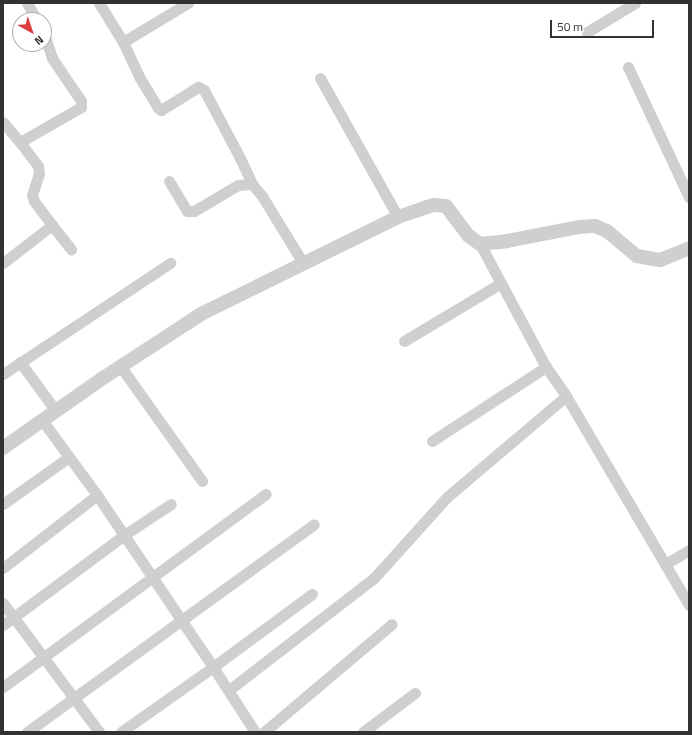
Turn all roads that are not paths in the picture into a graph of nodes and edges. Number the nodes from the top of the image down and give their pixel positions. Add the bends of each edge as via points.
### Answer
1 (27, 3) edge
2 (99, 3) edge
3 (188, 3) edge
4 (635, 3) edge
5 (32, 12) edge
6 (587, 32) dead end
7 (123, 42) junction
8 (50, 52) edge
9 (628, 67) dead end
10 (320, 78) dead end
11 (3, 122) edge
12 (20, 142) junction
13 (169, 181) dead end
14 (252, 184) junction
15 (689, 197) edge
16 (398, 217) junction
17 (52, 225) junction
18 (480, 244) junction
19 (689, 248) edge
20 (71, 249) dead end
21 (170, 262) dead end
22 (3, 263) edge
23 (303, 263) junction
24 (501, 283) junction
25 (404, 341) dead end
26 (20, 362) junction
27 (121, 367) junction
28 (546, 367) junction
29 (3, 374) edge
30 (566, 396) junction
31 (56, 411) junction
32 (42, 420) junction
33 (432, 441) dead end
34 (3, 448) edge
35 (69, 457) junction
36 (202, 481) dead end
37 (266, 494) dead end
38 (97, 495) junction
39 (3, 504) edge
40 (171, 504) dead end
41 (314, 524) dead end
42 (124, 535) junction
43 (689, 550) edge
44 (665, 564) junction
45 (3, 568) edge
46 (152, 577) junction
47 (312, 594) dead end
48 (3, 604) edge
49 (689, 604) edge
50 (13, 617) junction
51 (182, 620) junction
52 (392, 624) dead end
53 (3, 625) edge
54 (43, 656) junction
55 (214, 667) junction
56 (3, 687) edge
57 (229, 690) junction
58 (415, 693) dead end
59 (73, 697) junction
60 (27, 732) edge
61 (98, 732) edge
62 (121, 732) edge
63 (255, 732) edge
64 (264, 732) edge
65 (363, 732) edge

1 - 5 street
2 - 7 street
3 - 7 street
4 - 6 street
7 - 14 street via 158,108 164,109 198,87 204,90
8 - 12 street via 81,101 81,106
9 - 15 street
10 - 16 street
11 - 12 street
12 - 17 street via 38,166 39,174 32,195
13 - 14 street via 187,211 194,211 238,185
14 - 23 street
16 - 18 street via 434,205 446,206 469,236
16 - 23 street
17 - 20 street
17 - 22 street
18 - 19 street via 507,242 595,226 607,231 637,256 660,260
18 - 24 street
21 - 26 street
23 - 27 street via 201,314
24 - 25 street
24 - 28 street
26 - 29 street
26 - 31 street
27 - 31 street
27 - 36 street
28 - 30 street
28 - 33 street
30 - 44 street
30 - 57 street via 457,488 374,578
31 - 32 street
32 - 34 street
32 - 35 street
35 - 38 street
35 - 39 street
37 - 46 street
38 - 42 street
38 - 45 street
40 - 42 street
41 - 51 street
42 - 46 street
42 - 50 street
43 - 44 street
44 - 49 street
46 - 51 street
46 - 54 street
47 - 55 street
48 - 50 street
50 - 53 street
50 - 54 street
51 - 55 street
51 - 59 street
52 - 64 street
54 - 56 street
54 - 59 street
55 - 57 street
55 - 62 street
57 - 63 street
58 - 65 street
59 - 60 street
59 - 61 street

